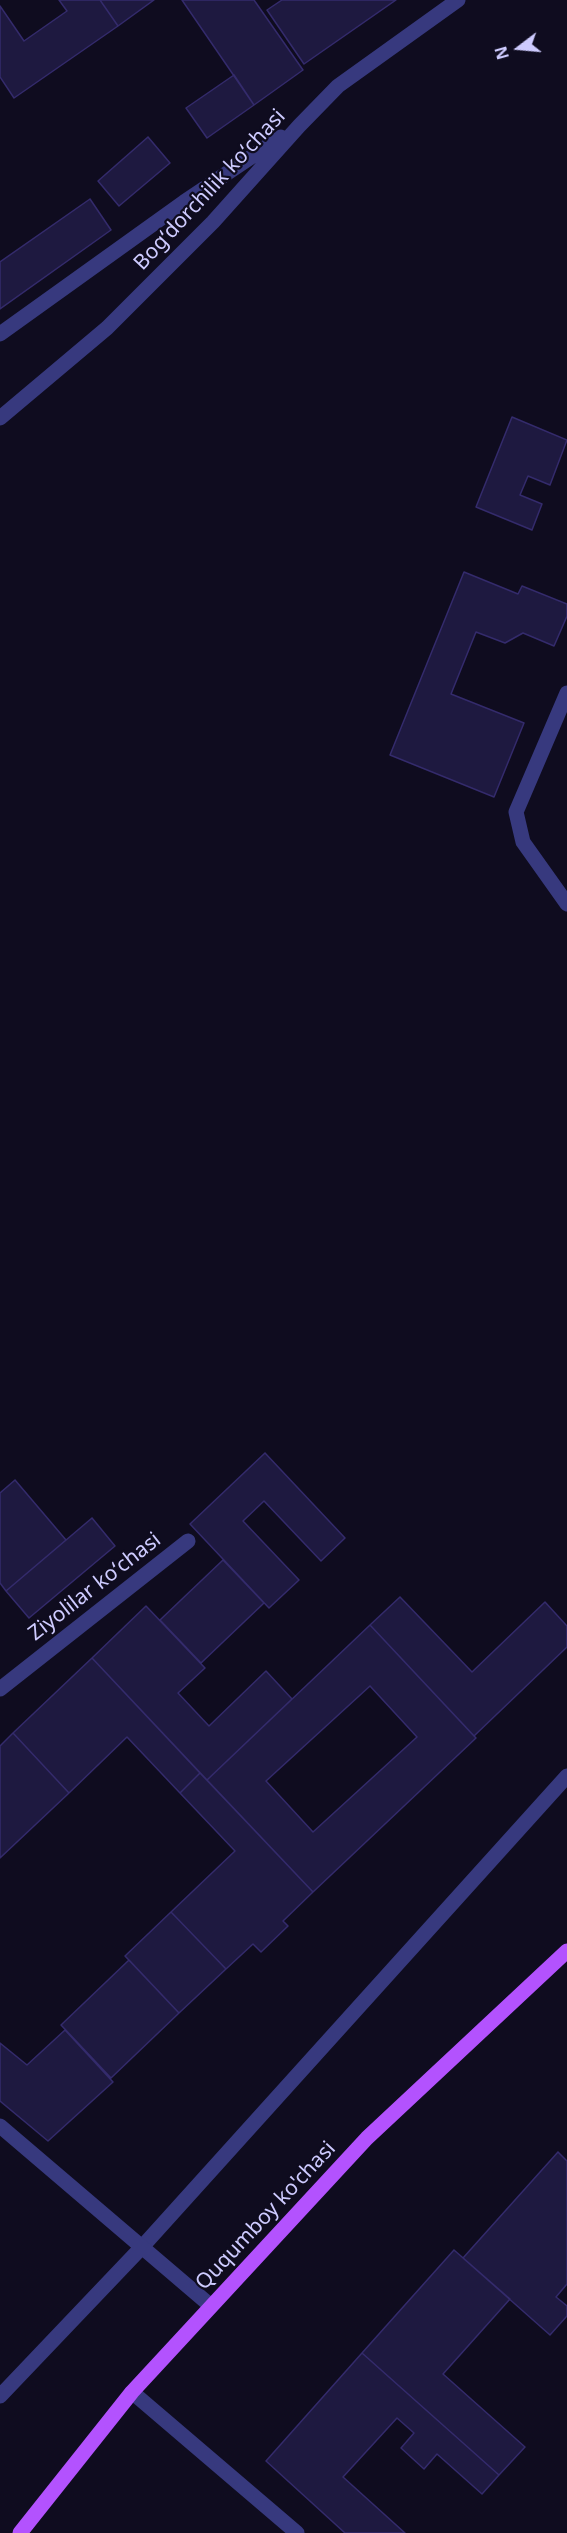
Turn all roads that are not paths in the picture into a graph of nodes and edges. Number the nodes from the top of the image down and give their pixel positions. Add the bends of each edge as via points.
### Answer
1 (458, 0) edge
2 (298, 126) junction
3 (0, 334) edge
4 (0, 418) edge
5 (567, 693) edge
6 (567, 904) edge
7 (188, 1540) dead end
8 (0, 1689) edge
9 (567, 1776) edge
10 (567, 1951) edge
11 (0, 2126) edge
12 (142, 2247) junction
13 (211, 2306) junction
14 (132, 2392) junction
15 (0, 2396) edge
16 (20, 2533) edge
17 (297, 2533) edge

1 - 2 street, Bogʻdorchilik koʻchasi via 338,86
2 - 3 street
2 - 4 street, Bogʻdorchilik koʻchasi via 213,222 107,328
5 - 6 street via 516,812 523,842
7 - 8 street, Ziyolilar koʻchasi
9 - 12 street
10 - 13 main road, Ququmboy ko'chasi via 367,2138
11 - 12 street
12 - 13 street
12 - 15 street
13 - 14 main road, Ququmboy ko'chasi
14 - 16 main road, Ququmboy ko'chasi
14 - 17 street

